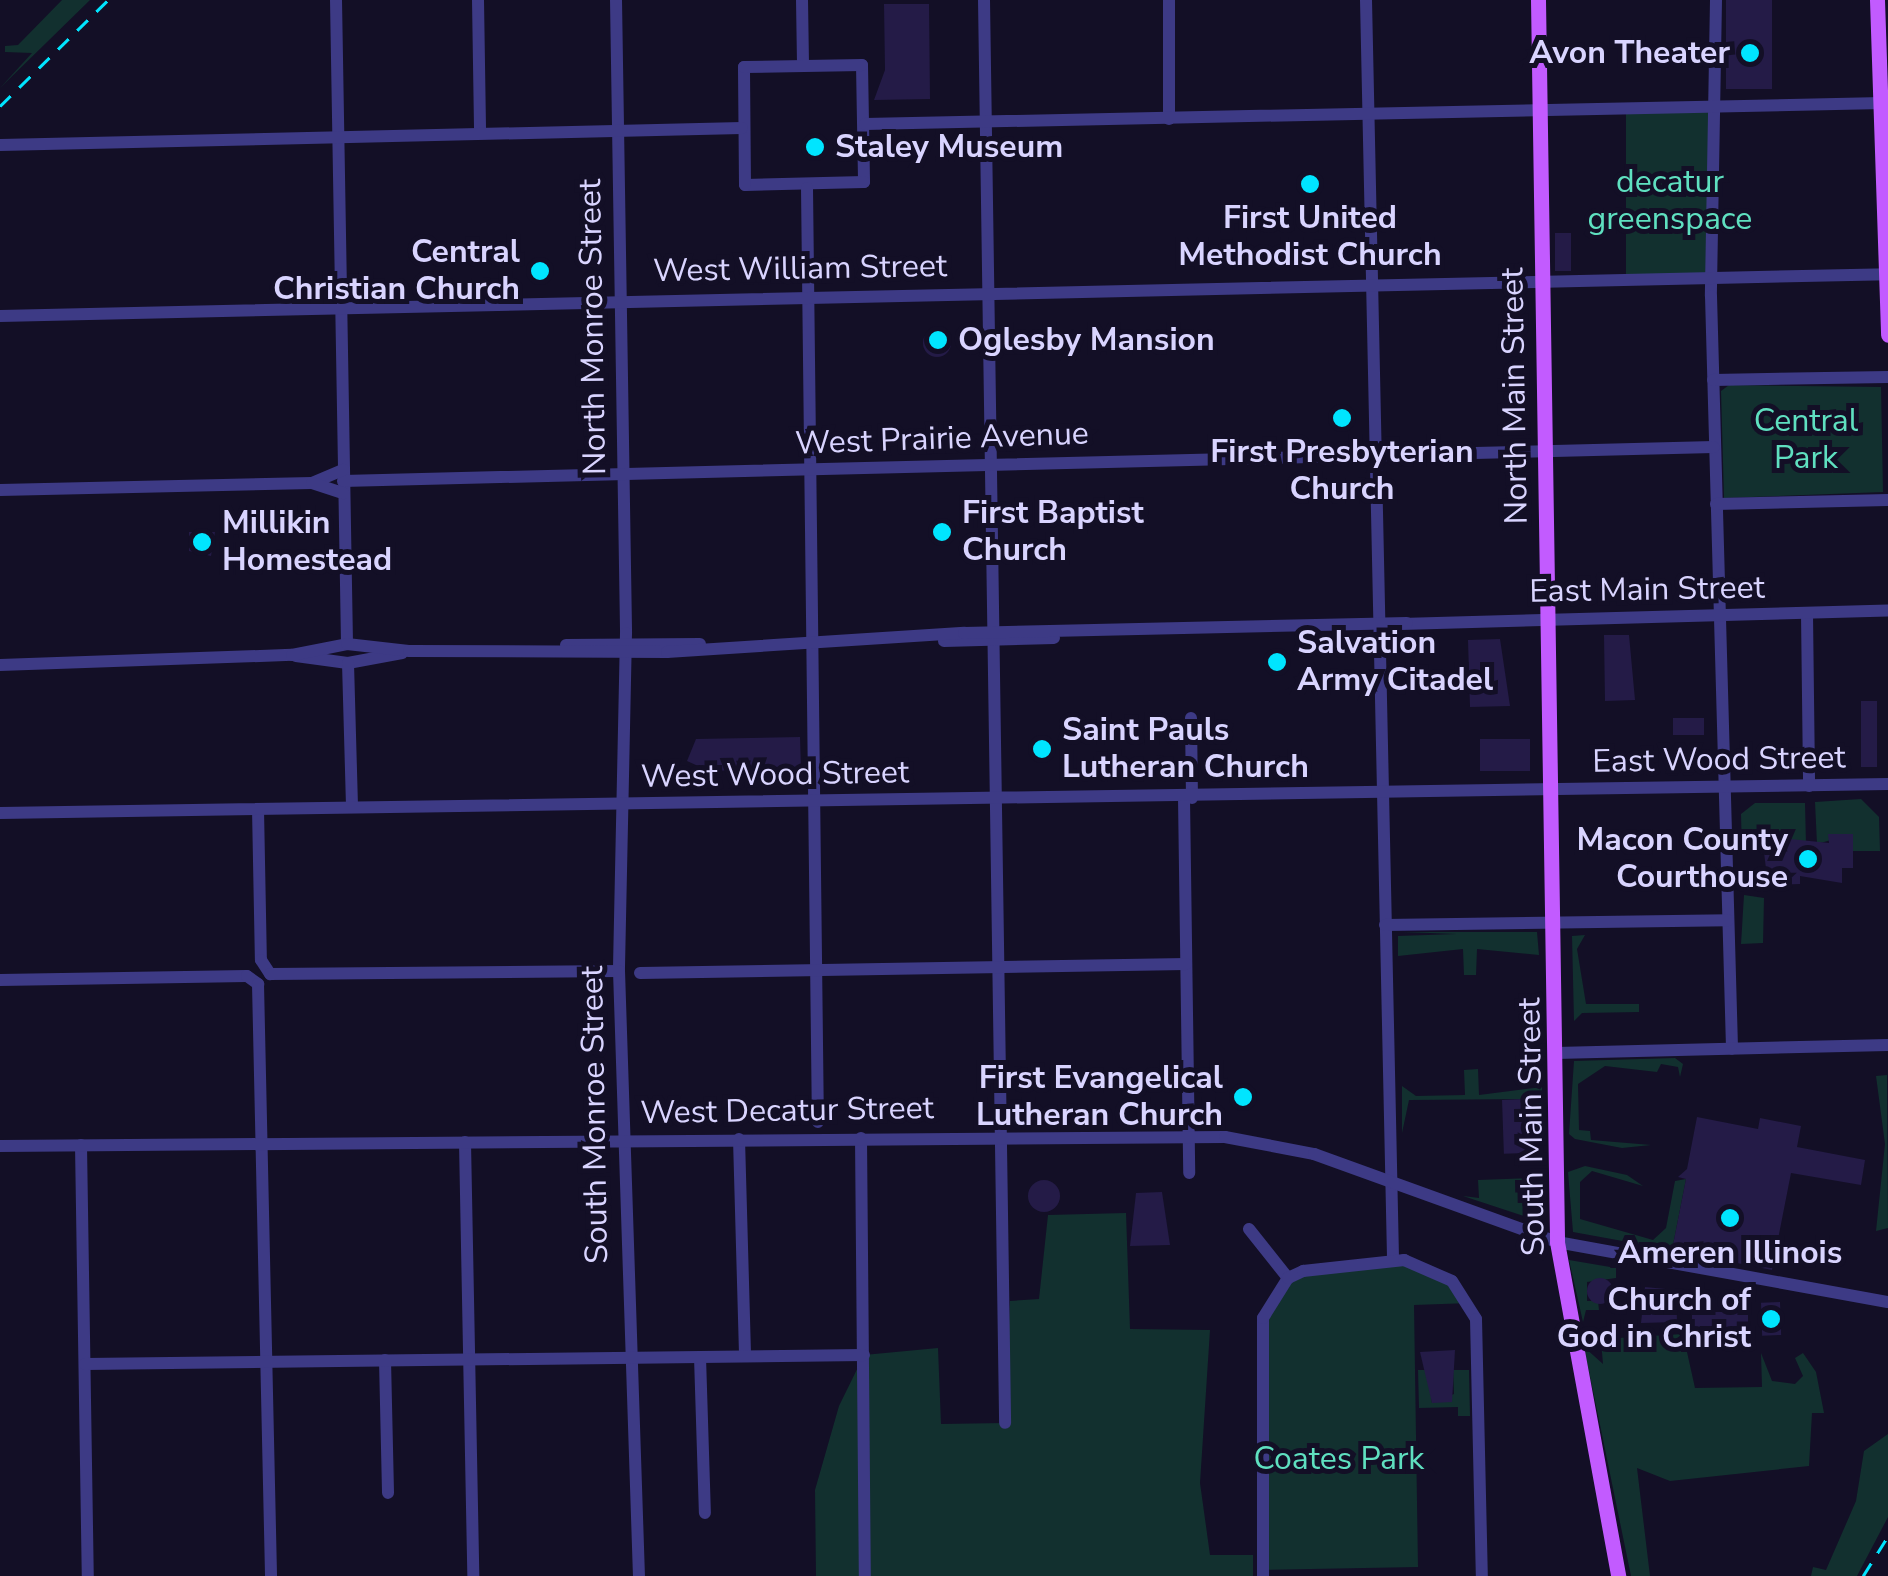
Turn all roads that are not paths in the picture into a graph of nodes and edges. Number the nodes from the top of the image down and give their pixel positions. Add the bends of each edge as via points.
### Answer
1 (336, 0) edge
2 (478, 0) edge
3 (616, 0) edge
4 (802, 0) edge
5 (984, 0) edge
6 (1168, 0) edge
7 (1366, 0) edge
8 (1538, 0) edge
9 (1716, 0) edge
10 (1878, 0) edge
11 (1888, 0) edge
12 (1888, 13) edge
13 (1880, 36) junction
14 (803, 63) junction
15 (1883, 104) junction
16 (1714, 108) junction
17 (1538, 112) junction
18 (1368, 116) junction
19 (1169, 119) junction
20 (986, 123) junction
21 (865, 124) junction
22 (742, 128) junction
23 (617, 130) junction
24 (480, 133) junction
25 (339, 137) junction
26 (0, 145) edge
27 (807, 188) junction
28 (1887, 274) edge
29 (1714, 282) junction
30 (1541, 286) junction
31 (1371, 289) junction
32 (988, 293) junction
33 (808, 296) junction
34 (618, 301) junction
35 (341, 309) junction
36 (0, 316) edge
37 (1888, 335) edge
38 (1888, 377) edge
39 (1713, 380) junction
40 (1714, 447) junction
41 (1543, 451) junction
42 (1374, 454) junction
43 (993, 465) junction
44 (812, 471) junction
45 (624, 476) junction
46 (343, 482) junction
47 (312, 483) junction
48 (0, 490) edge
49 (1888, 500) edge
50 (1716, 504) junction
51 (1888, 610) edge
52 (1807, 614) junction
53 (1719, 616) junction
54 (1547, 620) junction
55 (1378, 623) junction
56 (996, 638) junction
57 (815, 643) junction
58 (626, 646) junction
59 (348, 654) junction
60 (0, 665) edge
61 (1191, 718) dead end
62 (1888, 784) edge
63 (1809, 786) junction
64 (1722, 788) junction
65 (1551, 791) junction
66 (1380, 792) junction
67 (1188, 798) junction
68 (999, 800) junction
69 (818, 802) junction
70 (617, 805) junction
71 (352, 808) junction
72 (258, 809) junction
73 (0, 813) edge
74 (1728, 920) junction
75 (1555, 924) junction
76 (1385, 925) junction
77 (1186, 964) junction
78 (1001, 969) junction
79 (619, 971) junction
80 (818, 971) junction
81 (640, 973) dead end
82 (261, 976) junction
83 (0, 980) edge
84 (1888, 1046) edge
85 (1732, 1049) junction
86 (1556, 1053) junction
87 (818, 1122) dead end
88 (1189, 1135) junction
89 (1004, 1136) junction
90 (861, 1138) junction
91 (739, 1140) junction
92 (622, 1141) junction
93 (465, 1142) junction
94 (262, 1144) junction
95 (81, 1145) junction
96 (0, 1146) edge
97 (1189, 1173) dead end
98 (1392, 1182) junction
99 (1250, 1229) dead end
100 (1557, 1242) junction
101 (1393, 1260) junction
102 (1288, 1278) junction
103 (1888, 1302) edge
104 (864, 1355) junction
105 (745, 1356) junction
106 (700, 1357) junction
107 (630, 1358) junction
108 (470, 1359) junction
109 (385, 1360) junction
110 (266, 1362) junction
111 (86, 1364) junction
112 (1005, 1424) dead end
113 (388, 1493) dead end
114 (705, 1513) dead end
115 (88, 1576) edge
116 (271, 1576) edge
117 (473, 1576) edge
118 (639, 1576) edge
119 (865, 1576) edge
120 (1263, 1576) edge
121 (1482, 1576) edge
122 (1618, 1576) edge

1 - 25 street
2 - 24 street
3 - 23 street, North Monroe Street
4 - 14 street
5 - 20 street
6 - 19 street
7 - 18 street
8 - 17 main road, North Main Street
9 - 16 street
10 - 13 main road
11 - 12 main road
12 - 13 main road
13 - 15 main road
14 - 21 street via 862,65
14 - 22 street via 744,67
15 - 16 street
15 - 28 main road
16 - 17 street
16 - 29 street
17 - 18 street
17 - 30 main road, North Main Street
18 - 19 street
18 - 31 street
19 - 20 street
20 - 21 street
20 - 32 street
21 - 27 street via 864,182
22 - 23 street
22 - 27 street via 745,185
23 - 24 street
23 - 34 street, North Monroe Street
24 - 25 street
25 - 26 street
25 - 35 street
27 - 33 street
28 - 29 street, West William Street
28 - 37 main road
29 - 30 street, West William Street
29 - 39 street
30 - 31 street, West William Street
30 - 41 main road, North Main Street
31 - 32 street, West William Street
31 - 42 street
32 - 33 street, West William Street
32 - 43 street
33 - 34 street, West William Street
33 - 44 street
34 - 35 street, West William Street
34 - 45 street, North Monroe Street
35 - 36 street, West William Street
35 - 46 street
38 - 39 street
39 - 40 street
40 - 41 street, West Prairie Avenue
40 - 50 street
41 - 42 street, West Prairie Avenue
41 - 54 main road, North Main Street
42 - 43 street, West Prairie Avenue
42 - 55 street
43 - 44 street, West Prairie Avenue
43 - 56 street
44 - 45 street, West Prairie Avenue
44 - 57 street
45 - 46 street, West Prairie Avenue
45 - 58 street, North Monroe Street
46 - 47 street
46 - 47 street
46 - 59 street
47 - 48 street
49 - 50 street
50 - 53 street
51 - 52 street, East Main Street
52 - 53 street, East Main Street
52 - 63 street
53 - 54 street, East Main Street
53 - 64 street
54 - 55 street, East Main Street
54 - 65 main road, North Main Street
55 - 56 street, East Main Street
55 - 66 street
56 - 57 street, East Main Street
56 - 68 street
57 - 58 street, East Main Street
57 - 69 street
58 - 59 street, East Main Street
58 - 70 street, South Monroe Street
59 - 60 street, East Main Street
59 - 71 street
61 - 67 street
62 - 63 street, East Wood Street
63 - 64 street, East Wood Street
64 - 65 street, East Wood Street
64 - 74 street
65 - 66 street, West Wood Street
65 - 75 main road, South Main Street
66 - 67 street, West Wood Street
66 - 76 street
67 - 68 street, West Wood Street
67 - 77 street
68 - 69 street, West Wood Street
68 - 78 street
69 - 70 street, West Wood Street
69 - 80 street
70 - 71 street, West Wood Street
70 - 79 street, South Monroe Street
71 - 72 street, West Wood Street
72 - 73 street, West Wood Street
72 - 82 street
74 - 75 street
74 - 85 street
75 - 76 street
75 - 86 main road, South Main Street
76 - 98 street
77 - 78 street
77 - 88 street
78 - 80 street
78 - 89 street
79 - 82 street
79 - 92 street, South Monroe Street
80 - 81 street
80 - 87 street
82 - 83 street
82 - 94 street
84 - 85 street
85 - 86 street
86 - 100 main road, South Main Street
88 - 89 street, West Decatur Street
88 - 97 street
88 - 98 street, West Decatur Street via 1314,1154
89 - 90 street, West Decatur Street
89 - 112 street
90 - 91 street, West Decatur Street
90 - 104 street
91 - 92 street, West Decatur Street
91 - 105 street
92 - 93 street, West Decatur Street
92 - 107 street, South Monroe Street
93 - 94 street, West Decatur Street
93 - 108 street
94 - 95 street, West Decatur Street
94 - 110 street
95 - 96 street, West Decatur Street
95 - 111 street
98 - 100 street, West Decatur Street
98 - 101 street
99 - 102 street
100 - 103 street, West Decatur Street
100 - 122 main road, South Main Street
101 - 102 street via 1318,1264
101 - 121 street via 1447,1277 1476,1319
102 - 120 street via 1260,1332
104 - 105 street
104 - 119 street
105 - 106 street
106 - 107 street
106 - 114 street
107 - 108 street
107 - 118 street, South Monroe Street
108 - 109 street
108 - 117 street
109 - 110 street
109 - 113 street
110 - 111 street
110 - 116 street
111 - 115 street

